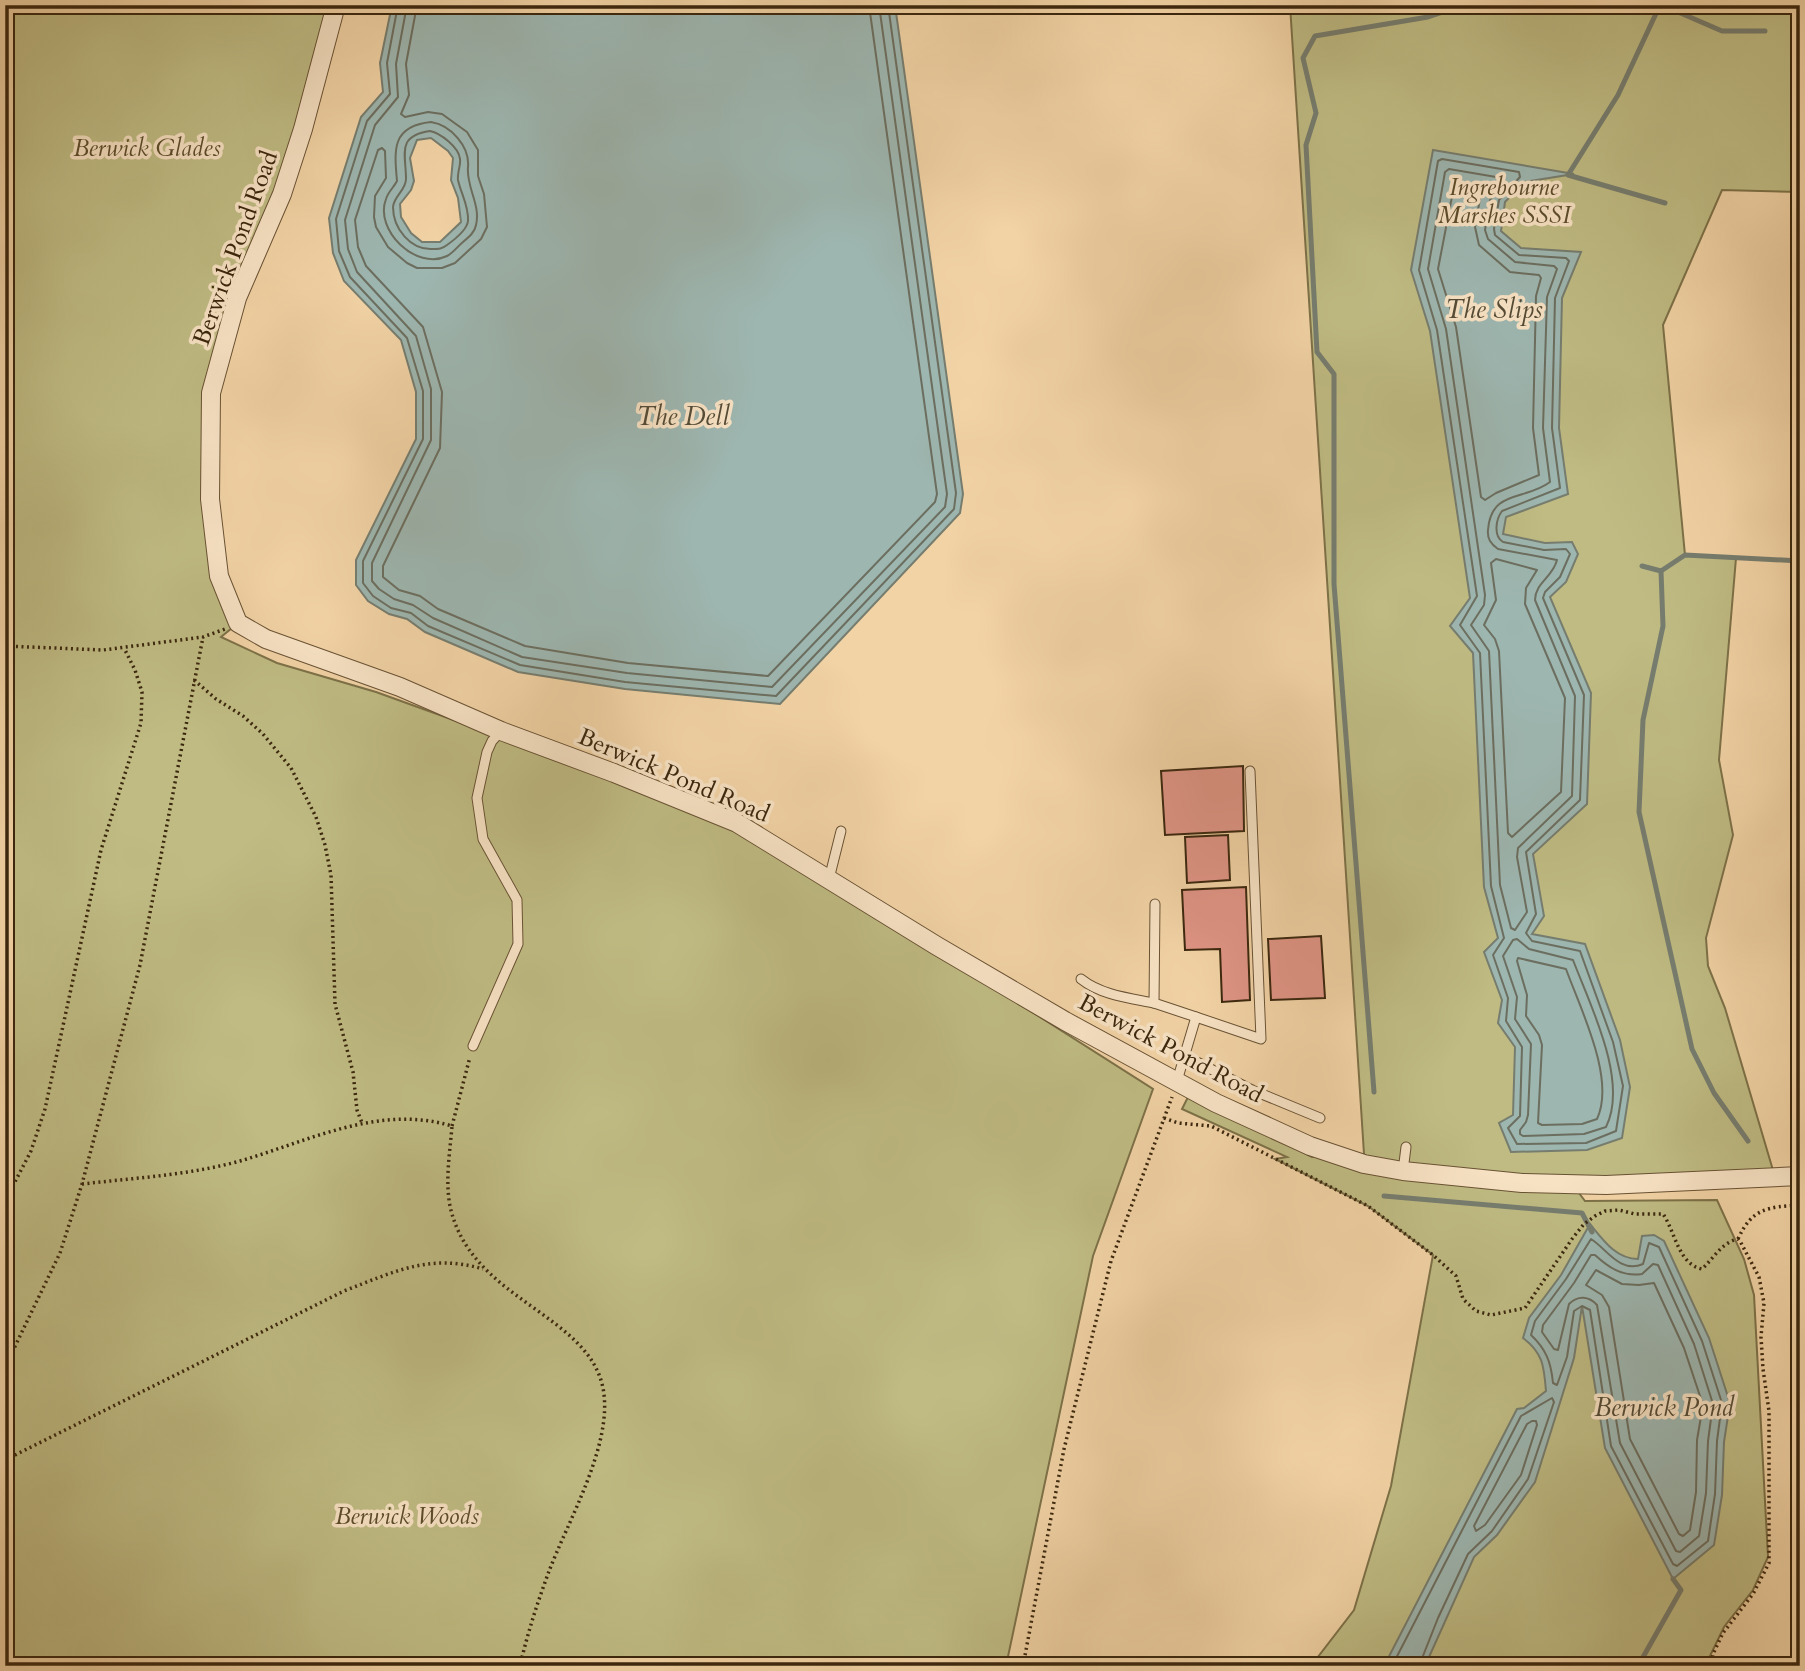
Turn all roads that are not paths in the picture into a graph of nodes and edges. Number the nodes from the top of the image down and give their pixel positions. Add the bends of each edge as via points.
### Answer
1 (336, 5) edge
2 (501, 731) junction
3 (1250, 771) dead end
4 (841, 831) dead end
5 (828, 879) junction
6 (1155, 904) dead end
7 (1081, 979) dead end
8 (1154, 1003) junction
9 (1196, 1017) junction
10 (473, 1046) road end
11 (1185, 1056) junction
12 (1177, 1081) junction
13 (1321, 1118) dead end
14 (1406, 1147) dead end
15 (1403, 1171) junction
16 (1800, 1176) edge

1 - 2 street, Berwick Pond Road via 303,129 282,194 237,299 211,393 210,499 219,576 238,623 266,639 400,687
2 - 5 street, Berwick Pond Road via 737,824
2 - 10 lane via 487,752 477,798 483,839 517,900 518,944
3 - 9 lane via 1261,1039
4 - 5 lane
5 - 12 street, Berwick Pond Road via 1066,1021
6 - 8 lane
7 - 8 lane via 1107,993
8 - 9 lane
9 - 11 lane
11 - 12 lane
11 - 13 lane
12 - 15 street, Berwick Pond Road via 1310,1146
14 - 15 lane
15 - 16 street, Berwick Pond Road via 1522,1183 1605,1185

